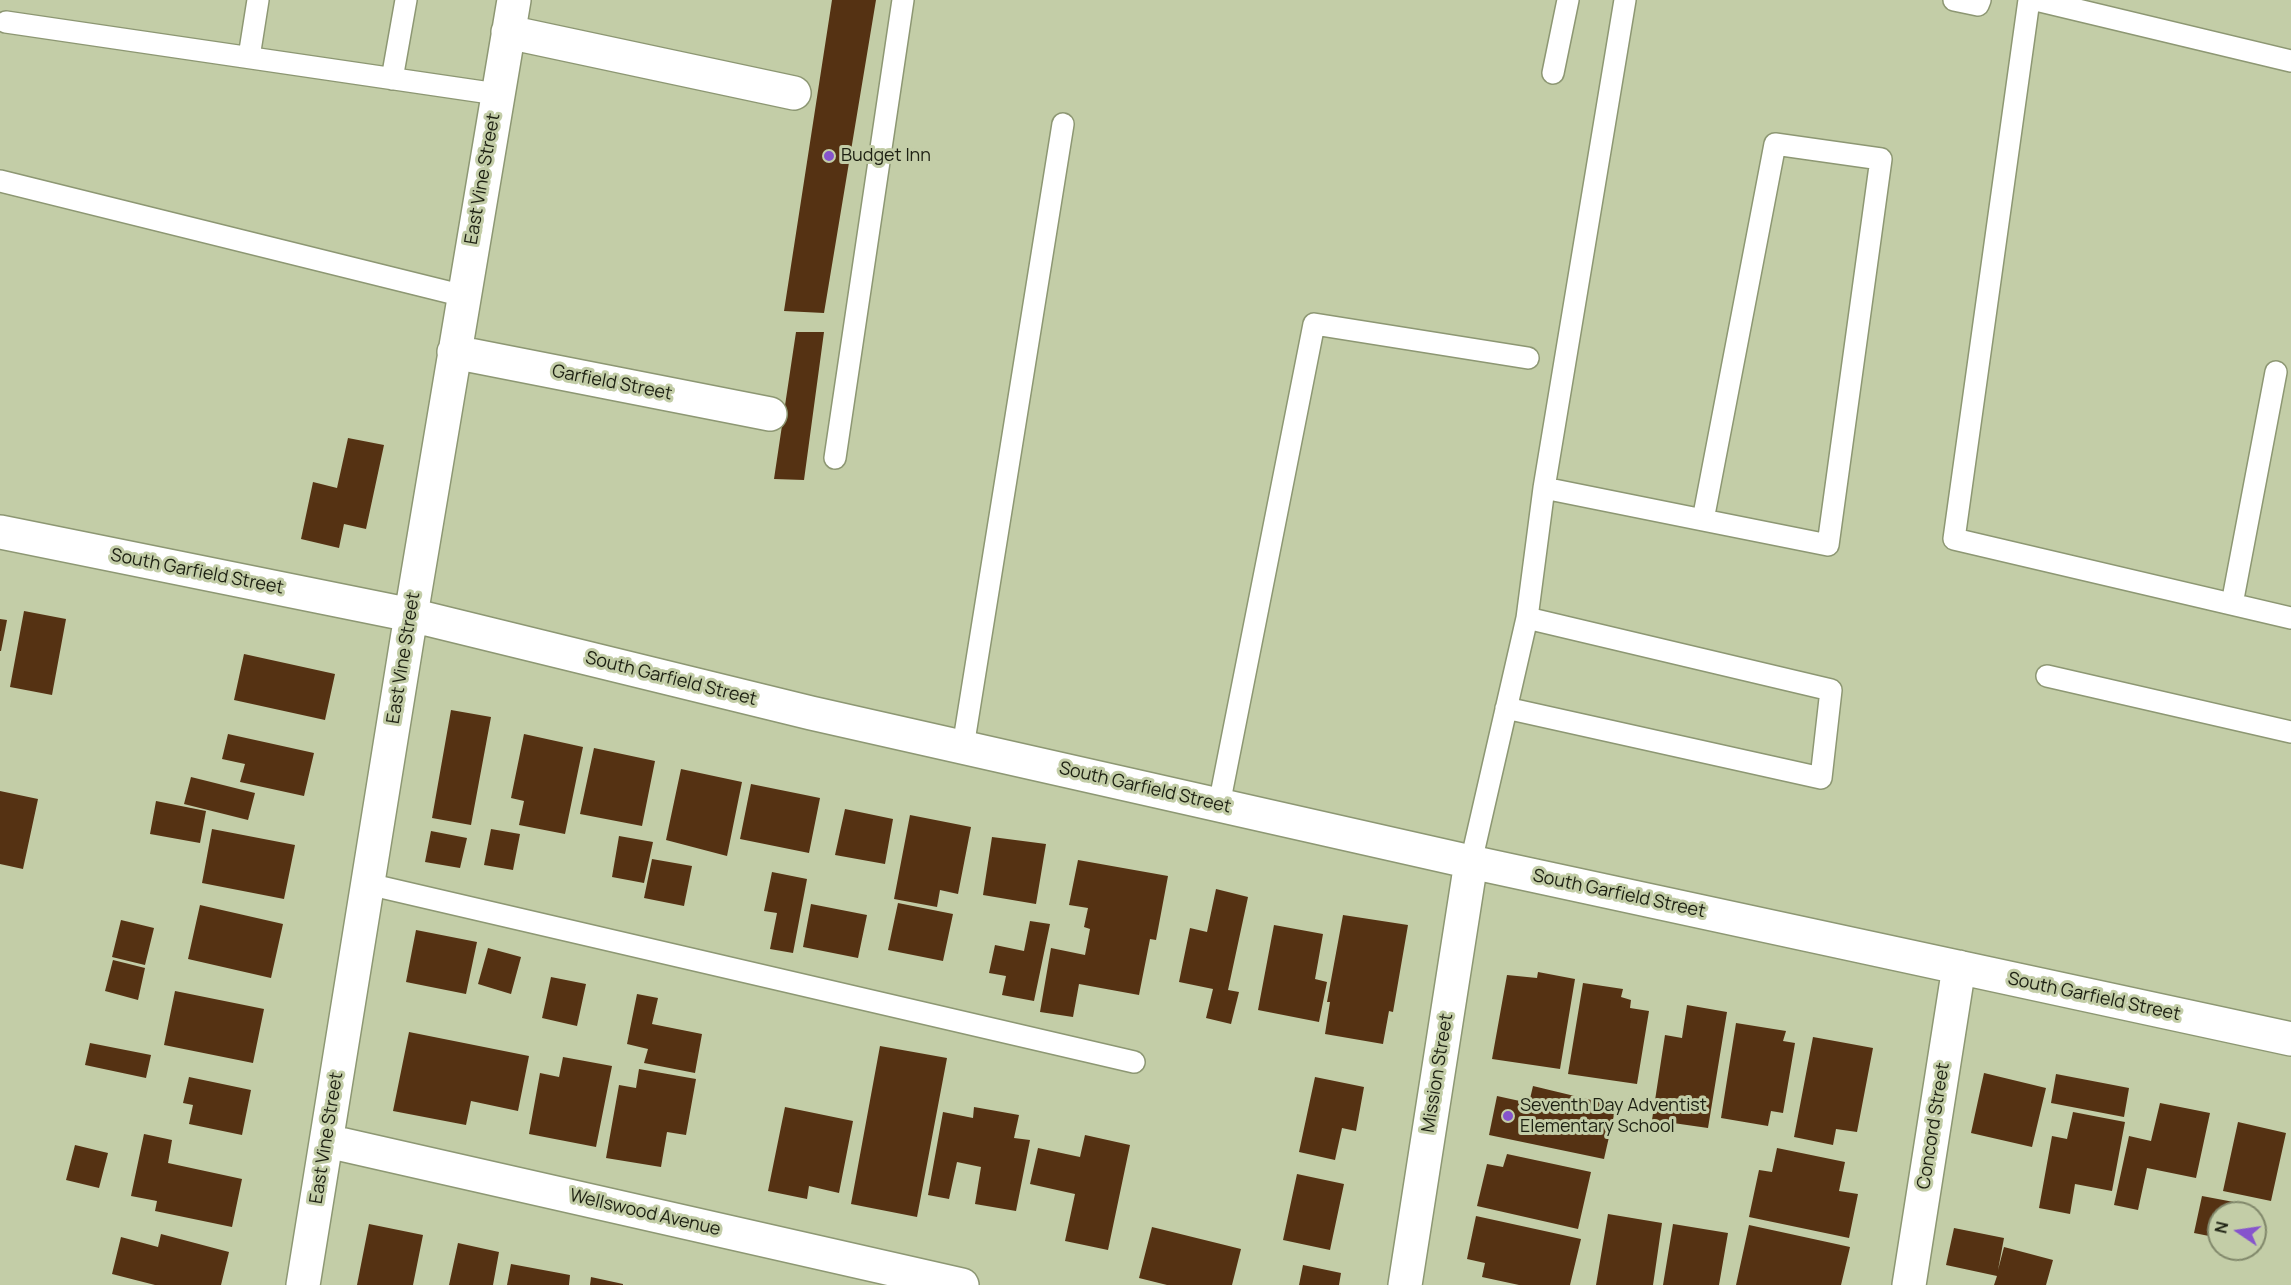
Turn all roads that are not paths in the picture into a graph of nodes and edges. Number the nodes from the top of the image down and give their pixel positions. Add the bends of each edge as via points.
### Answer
1 (258, 0) edge
2 (406, 0) edge
3 (514, 0) edge
4 (903, 0) edge
5 (1568, 0) edge
6 (1625, 0) edge
7 (1954, 0) edge
8 (1980, 0) edge
9 (2029, 0) edge
10 (2036, 0) edge
11 (6, 22) dead end
12 (508, 32) junction
13 (249, 57) junction
14 (2291, 61) edge
15 (1553, 73) dead end
16 (392, 79) junction
17 (794, 93) dead end
18 (497, 94) junction
19 (1063, 124) dead end
20 (0, 181) edge
21 (464, 296) junction
22 (454, 352) junction
23 (1528, 358) dead end
24 (2276, 372) dead end
25 (770, 414) dead end
26 (835, 458) dead end
27 (1544, 488) junction
28 (1703, 520) junction
29 (0, 532) edge
30 (2232, 604) junction
31 (411, 615) junction
32 (1527, 618) junction
33 (2291, 618) edge
34 (2048, 676) dead end
35 (1506, 708) junction
36 (2291, 732) edge
37 (963, 747) junction
38 (1219, 805) junction
39 (1471, 862) junction
40 (368, 884) junction
41 (1959, 967) junction
42 (2291, 1039) edge
43 (1134, 1062) dead end
44 (327, 1141) junction
45 (303, 1285) edge
46 (962, 1285) edge
47 (1405, 1285) edge
48 (1909, 1285) edge

1 - 13 lane
2 - 16 lane
3 - 12 street, East Vine Street
4 - 26 lane
5 - 15 lane
6 - 27 lane
7 - 8 lane via 1978,5
9 - 30 lane via 1954,539
10 - 14 lane
11 - 13 lane
12 - 17 street
12 - 18 street, East Vine Street
13 - 16 lane
16 - 18 lane
18 - 21 street, East Vine Street
19 - 37 lane
20 - 21 lane
21 - 22 street, East Vine Street
22 - 25 street, Garfield Street
22 - 31 street, East Vine Street
23 - 38 lane via 1314,324
24 - 30 lane
27 - 28 lane
27 - 32 lane
28 - 28 lane via 1775,144 1881,159 1828,545
29 - 31 street, South Garfield Street
30 - 33 lane
31 - 37 street, South Garfield Street via 799,711
31 - 40 street, East Vine Street
32 - 35 lane
32 - 35 lane via 1831,690 1821,778
34 - 36 lane
35 - 39 lane
37 - 38 street, South Garfield Street
38 - 39 street, South Garfield Street
39 - 41 street, South Garfield Street
39 - 47 street, Mission Street
40 - 43 lane
40 - 44 street, East Vine Street
41 - 42 street, South Garfield Street
41 - 48 street, Concord Street
44 - 45 street, East Vine Street
44 - 46 street, Wellswood Avenue

